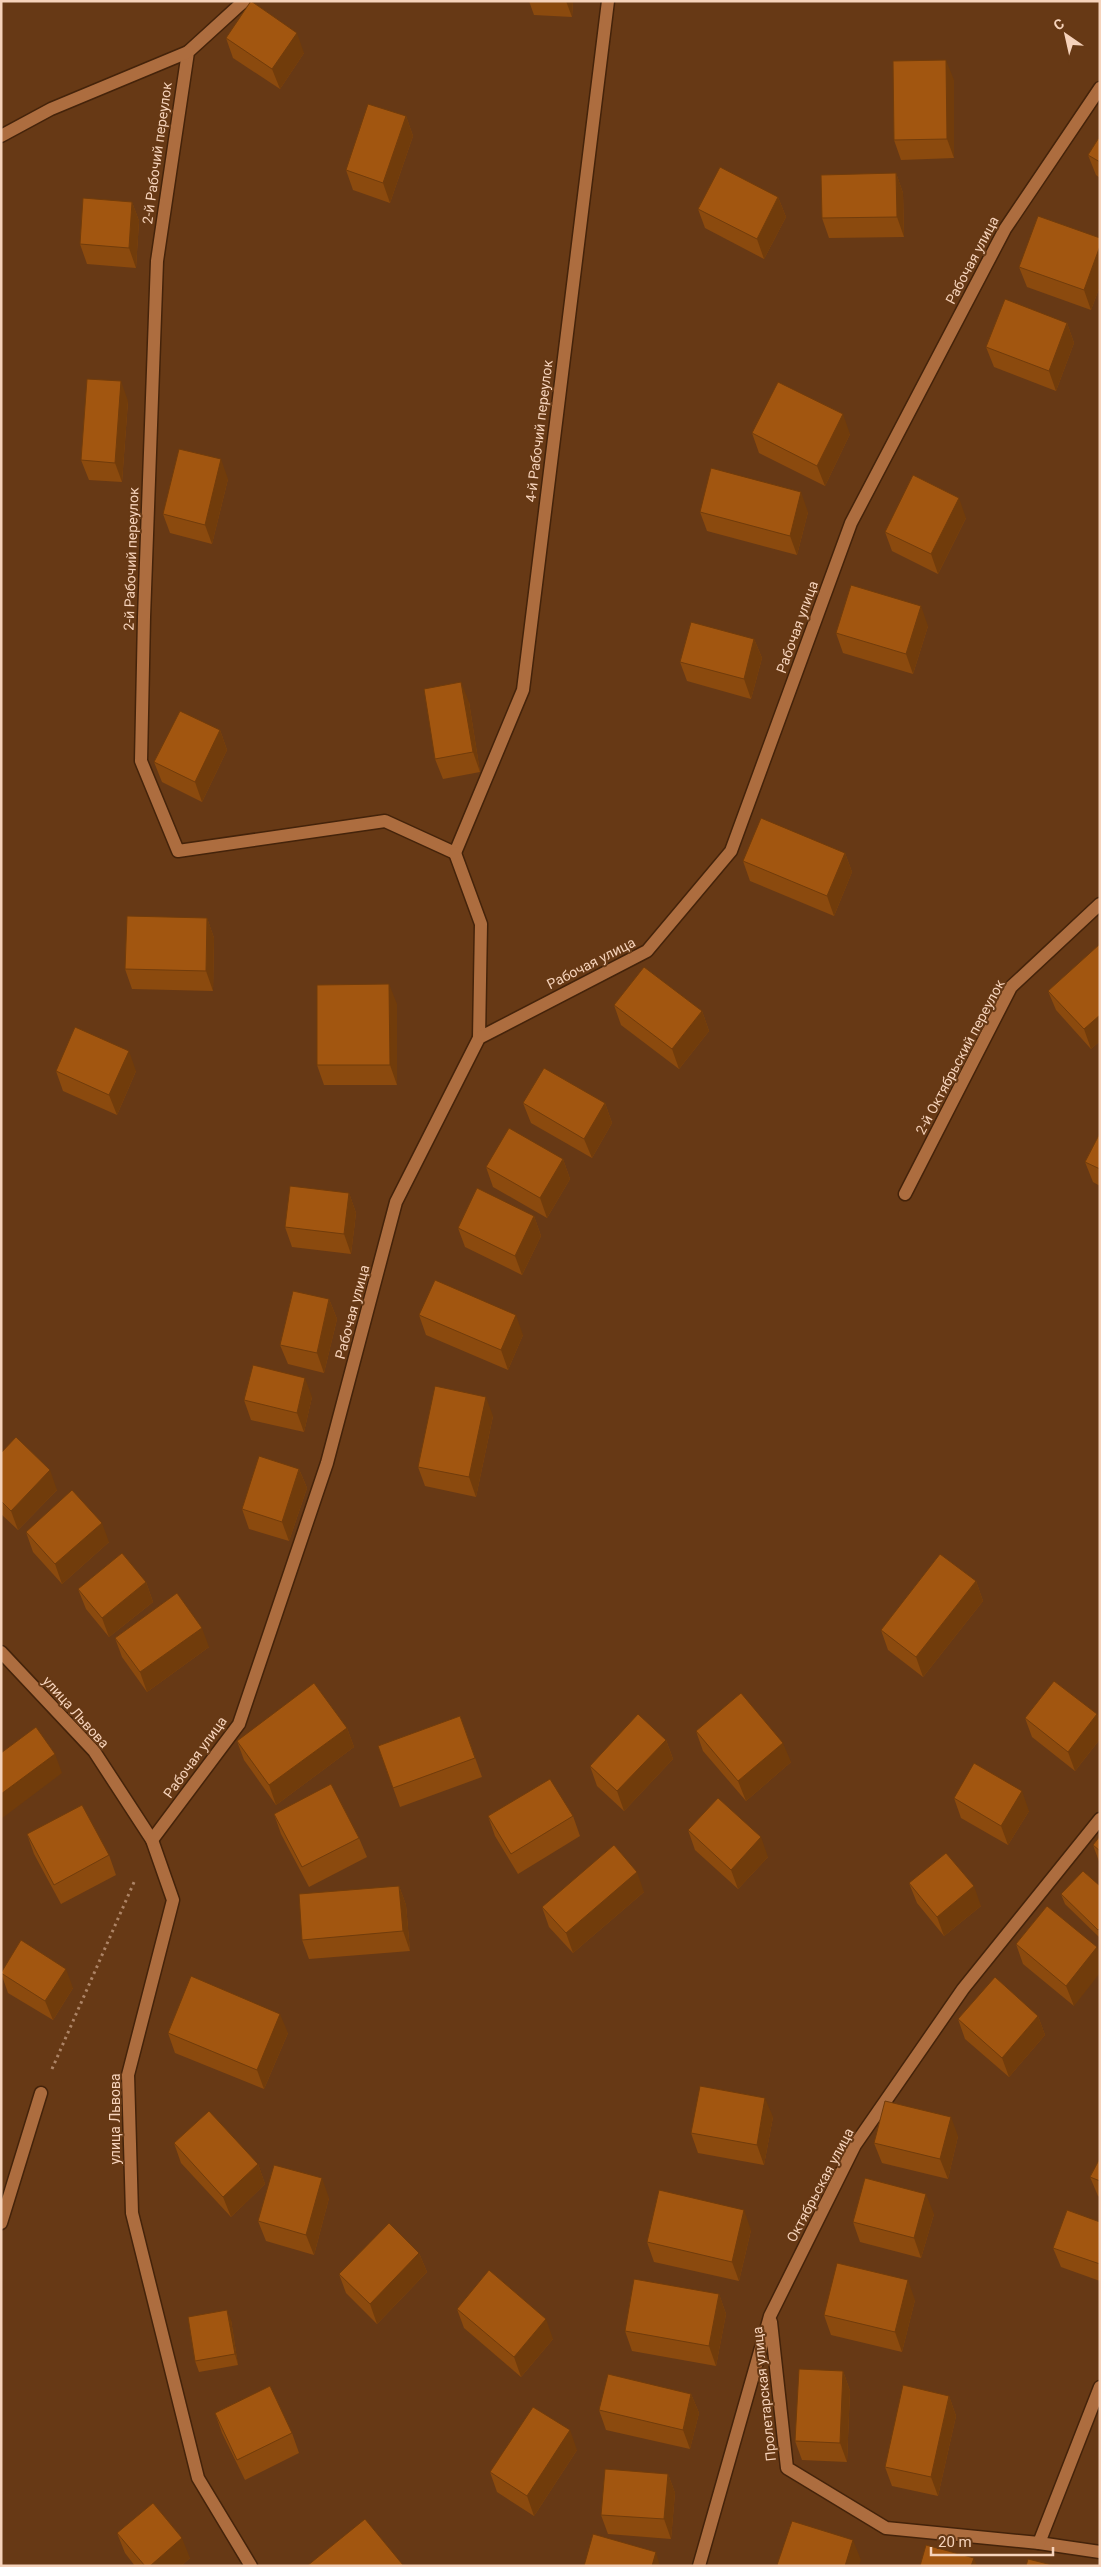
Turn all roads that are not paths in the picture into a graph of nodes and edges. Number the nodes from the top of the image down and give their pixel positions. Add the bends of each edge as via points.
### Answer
1 (244, 1) edge
2 (608, 1) edge
3 (188, 52) junction
4 (1100, 88) edge
5 (1, 136) edge
6 (455, 853) junction
7 (1100, 904) edge
8 (479, 1038) junction
9 (905, 1194) dead end
10 (1, 1652) edge
11 (1100, 1819) edge
12 (152, 1840) junction
13 (41, 2094) road end
14 (1, 2223) edge
15 (770, 2316) junction
16 (1100, 2387) edge
17 (1039, 2543) junction
18 (1100, 2552) edge
19 (251, 2566) edge
20 (699, 2566) edge

1 - 3 street
2 - 6 street, 4-й Рабочий переулок via 523,690
3 - 5 street via 51,109
3 - 6 street, 2-й Рабочий переулок via 157,261 141,761 178,851 385,821
4 - 8 street, Рабочая улица via 1004,229 851,523 732,851 647,951
6 - 8 street via 481,924
7 - 9 street, 2-й Октябрьский переулок via 1011,987
8 - 12 street, Рабочая улица via 396,1202 328,1464 239,1724
10 - 12 street, улица Львова via 94,1751
11 - 15 street, Октябрьская улица via 963,1989 856,2145
12 - 19 street, улица Львова via 173,1900 128,2075 132,2213 198,2478
13 - 14 street
15 - 17 street, Пролетарская улица via 787,2468 886,2528
15 - 20 street, Октябрьская улица
16 - 17 street
17 - 18 street, Пролетарская улица

